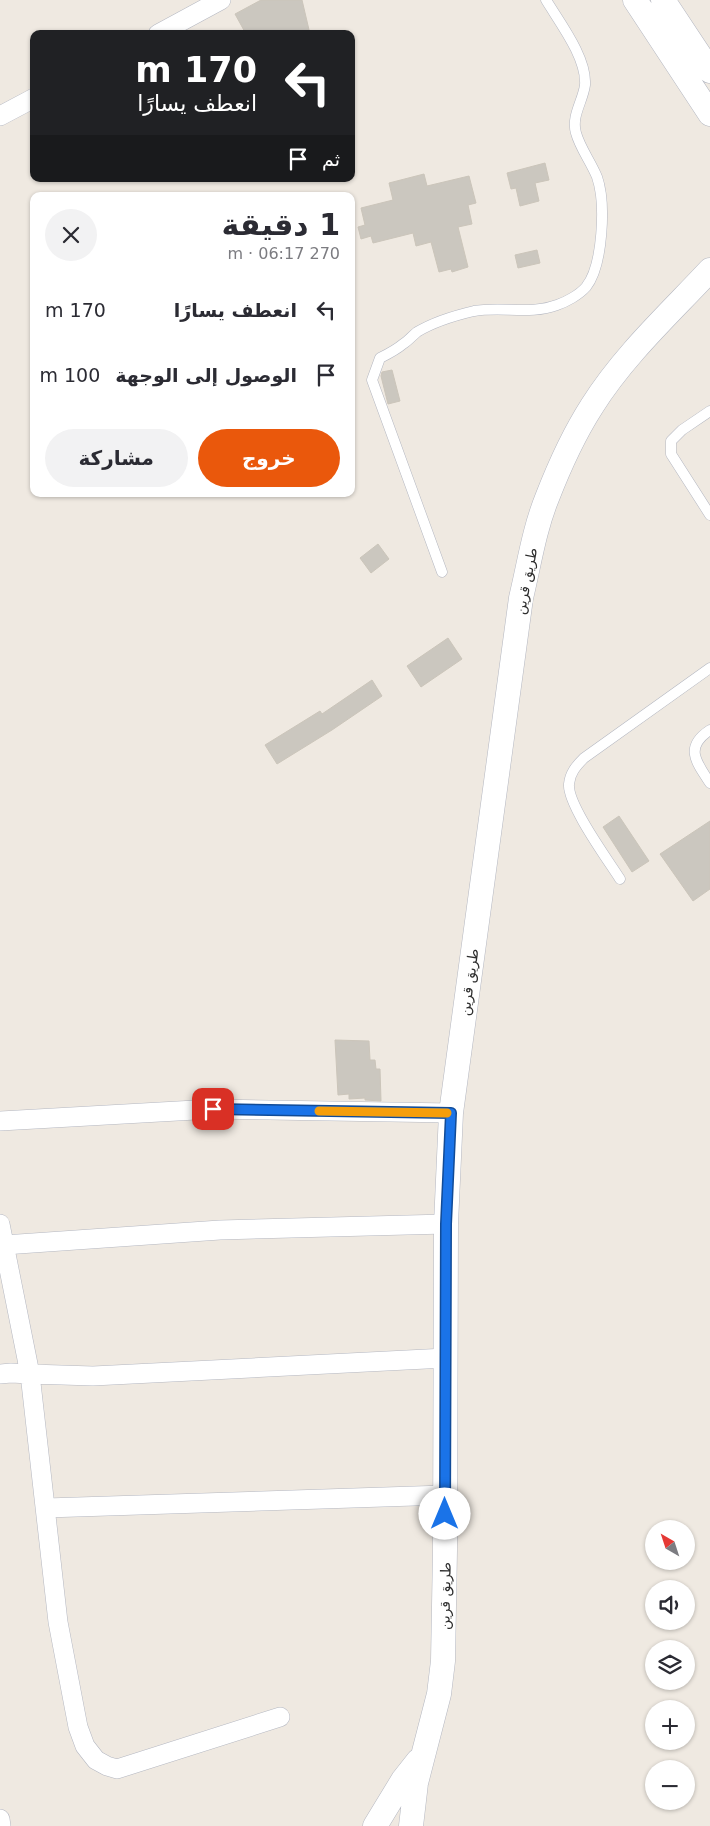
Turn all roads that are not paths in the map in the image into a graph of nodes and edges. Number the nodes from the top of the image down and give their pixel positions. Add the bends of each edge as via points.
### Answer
1 (546, 0) edge
2 (635, 0) edge
3 (664, 0) edge
4 (211, 3) edge
5 (165, 30) edge
6 (710, 71) edge
7 (30, 100) edge
8 (710, 114) edge
9 (0, 116) edge
10 (710, 270) edge
11 (710, 411) edge
12 (710, 515) edge
13 (442, 572) dead end
14 (710, 668) edge
15 (710, 730) edge
16 (710, 782) edge
17 (620, 879) dead end
18 (451, 1113) junction
19 (0, 1121) edge
20 (0, 1224) edge
21 (446, 1224) junction
22 (4, 1245) junction
23 (446, 1358) junction
24 (0, 1374) edge
25 (30, 1374) junction
26 (445, 1495) junction
27 (46, 1508) junction
28 (280, 1716) dead end
29 (425, 1752) junction
30 (0, 1819) edge
31 (1, 1826) edge
32 (375, 1826) edge
33 (411, 1826) edge

1 - 13 lane via 576,49 585,76 574,120 575,132 601,194 600,242 593,274 585,288 557,305 538,310 475,311 418,332 402,346 380,358 372,380
2 - 8 street
3 - 6 street
4 - 5 street
7 - 9 street
10 - 18 street, طريق قرين via 624,362 593,405 546,499 521,598
11 - 12 lane via 682,430 671,442 671,454
14 - 17 lane via 574,768 569,784 570,794
15 - 16 lane via 697,741 694,756
18 - 19 street via 213,1109
18 - 21 street, طريق قرين
20 - 22 street
21 - 22 street via 220,1230
21 - 23 street, طريق قرين
22 - 25 street
23 - 25 street via 93,1376
23 - 26 street, طريق قرين
24 - 25 street
25 - 27 street
26 - 27 street
26 - 29 street, طريق قرين via 443,1661
27 - 28 street via 58,1622 68,1680 78,1727 85,1746 96,1760 117,1769
29 - 32 street, طريق قرين via 403,1780
29 - 33 street, طريق قرين via 416,1784
30 - 31 street

